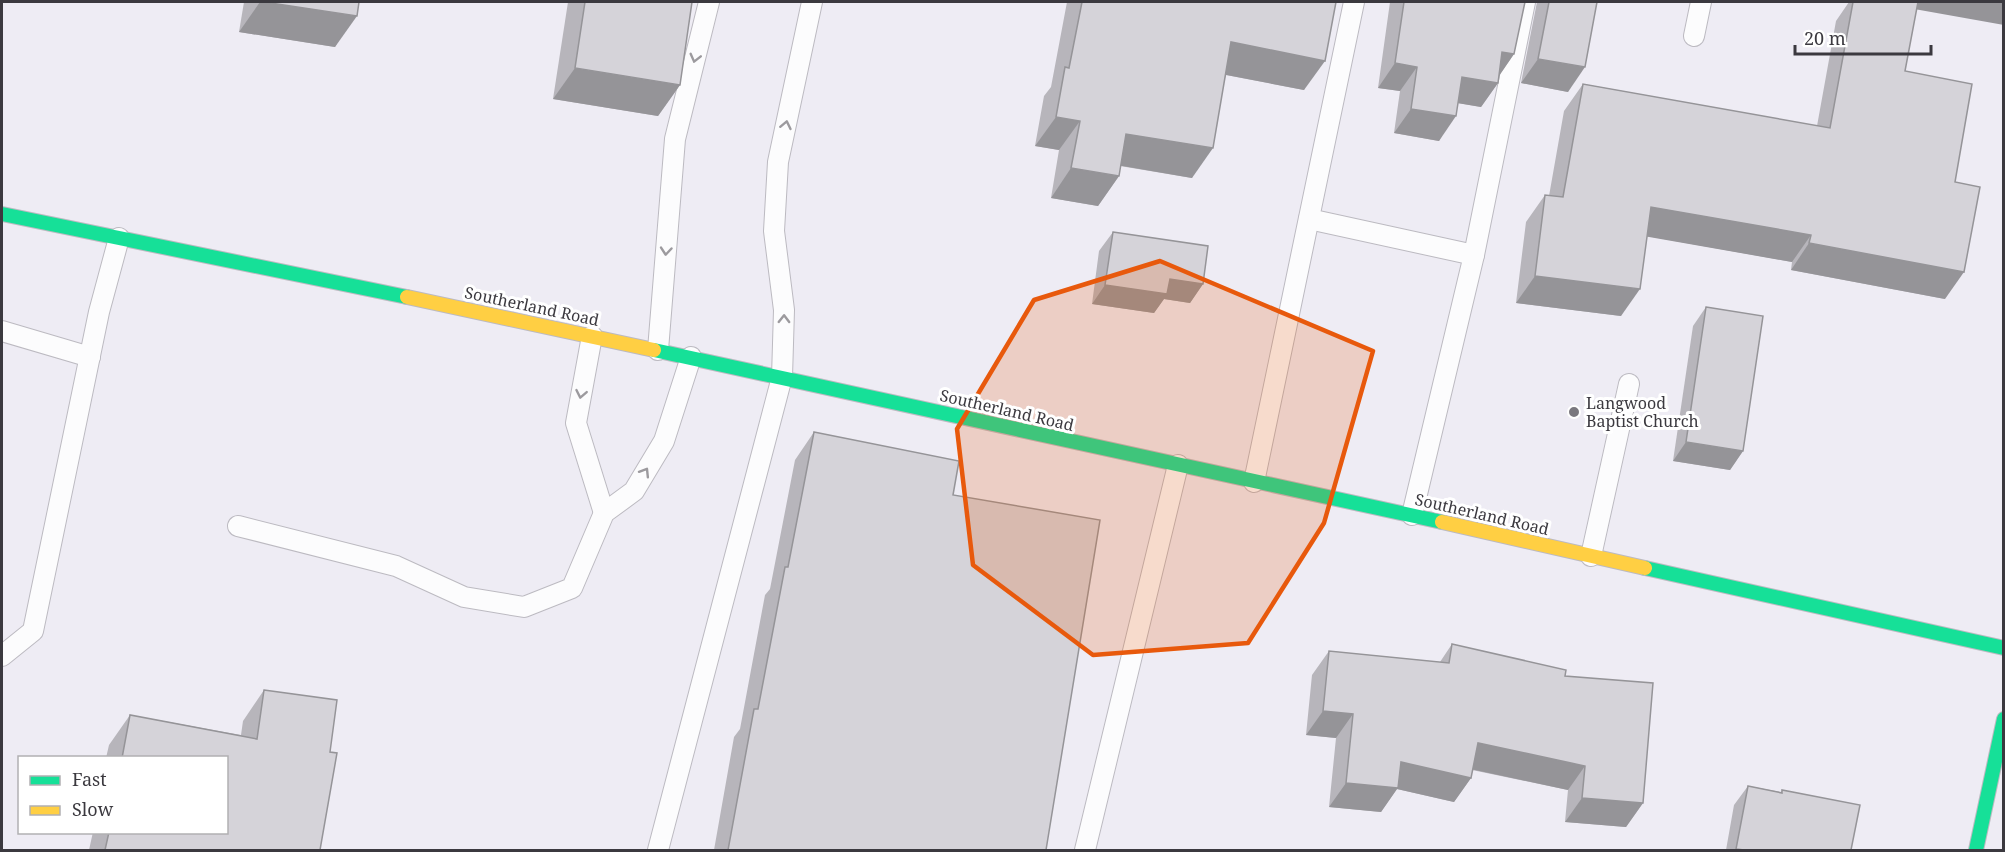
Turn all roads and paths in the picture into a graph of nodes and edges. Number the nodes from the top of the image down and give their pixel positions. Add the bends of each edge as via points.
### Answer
1 (709, 2) edge
2 (812, 2) edge
3 (1354, 2) edge
4 (1525, 2) edge
5 (1701, 2) edge
6 (1694, 36) dead end
7 (2, 214) edge
8 (1309, 219) junction
9 (119, 237) junction
10 (1474, 255) junction
11 (2, 331) edge
12 (592, 336) junction
13 (658, 350) junction
14 (90, 357) junction
15 (691, 357) junction
16 (782, 377) junction
17 (1629, 384) dead end
18 (1178, 465) junction
19 (1254, 482) junction
20 (604, 513) junction
21 (1412, 515) junction
22 (238, 526) dead end
23 (1590, 555) junction
24 (2004, 648) edge
25 (2, 656) edge
26 (2004, 719) edge
27 (658, 850) edge
28 (1085, 850) edge
29 (1976, 850) edge

1 -> 13 lane via 675,139
16 -> 2 lane via 784,310 774,231 778,162
3 - 8 lane
4 - 10 lane
5 - 6 lane
7 - 9 street, Southerland Road
8 - 10 lane
8 - 19 lane
9 - 12 street, Southerland Road
9 - 14 lane
10 - 21 lane
11 - 14 lane
12 - 13 street, Southerland Road
12 -> 20 lane via 576,423
13 - 15 street, Southerland Road
14 - 25 lane via 33,631
15 - 16 street, Southerland Road
20 -> 15 lane via 634,491 664,441
16 - 18 street, Southerland Road
16 - 27 lane
17 - 23 lane
18 - 19 street, Southerland Road
18 - 28 lane
19 - 21 street, Southerland Road
20 - 22 lane via 572,588 524,607 464,597 396,566
21 - 23 street, Southerland Road
23 - 24 street, Southerland Road
26 - 29 street

